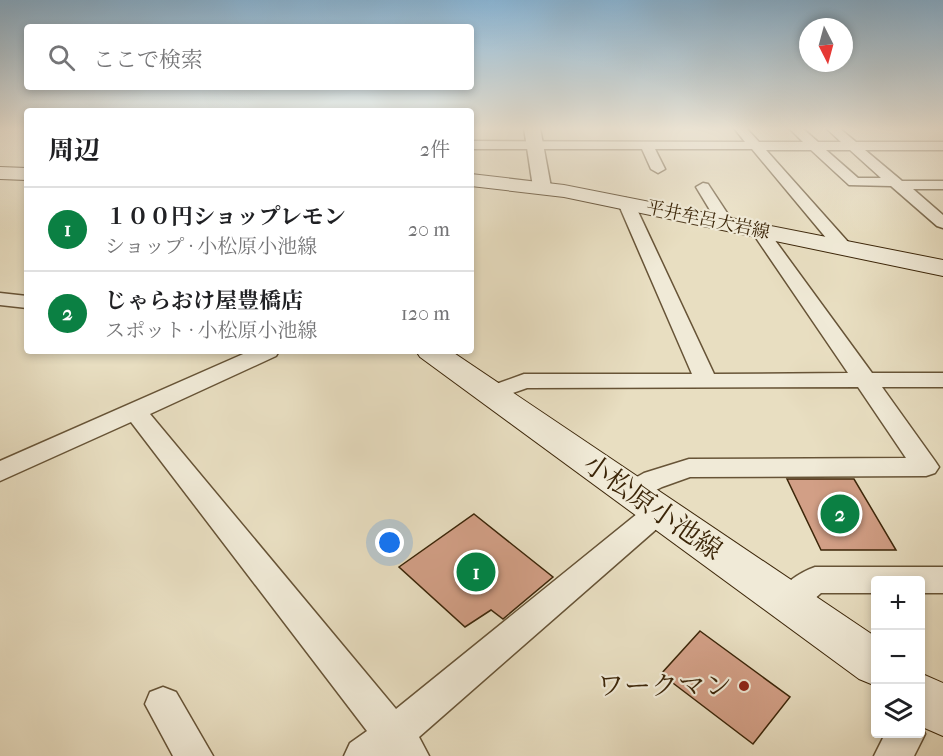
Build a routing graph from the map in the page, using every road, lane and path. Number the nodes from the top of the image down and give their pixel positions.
1 (538, 163) edge
2 (653, 163) edge
3 (770, 163) edge
4 (834, 163) edge
5 (874, 163) edge
6 (658, 169) dead end
7 (0, 173) edge
8 (24, 174) edge
9 (474, 180) edge
10 (897, 183) junction
11 (943, 185) edge
12 (542, 187) junction
13 (703, 187) dead end
14 (626, 203) junction
15 (943, 223) edge
16 (727, 225) junction
17 (760, 232) junction
18 (843, 247) junction
19 (943, 268) edge
20 (0, 299) edge
21 (24, 302) edge
22 (261, 354) edge
23 (440, 354) edge
24 (706, 380) junction
25 (867, 380) junction
26 (943, 380) edge
27 (493, 393) junction
28 (135, 411) junction
29 (0, 472) edge
30 (644, 502) junction
31 (943, 580) edge
32 (788, 602) junction
33 (871, 660) edge
34 (163, 704) dead end
35 (905, 738) edge
36 (402, 745) edge
37 (194, 756) edge
38 (363, 756) edge
39 (893, 756) edge

1 - 12 street
2 - 6 street
3 - 18 street
4 - 10 street
5 - 10 street
7 - 8 main road
9 - 12 main road, 平井牟呂大岩線
10 - 11 street
10 - 15 street
12 - 14 main road, 平井牟呂大岩線
13 - 16 street
14 - 16 main road, 平井牟呂大岩線
14 - 24 street
16 - 17 main road, 平井牟呂大岩線
17 - 18 main road, 平井牟呂大岩線
17 - 25 street
18 - 19 main road, 平井牟呂大岩線
20 - 21 street
22 - 28 street
23 - 27 main road, 小松原小池線
24 - 25 street
24 - 27 street
25 - 26 street
25 - 30 street
27 - 30 main road, 小松原小池線
28 - 29 street
28 - 36 street
30 - 32 main road, 小松原小池線
30 - 36 street
31 - 32 street
32 - 33 main road, 小松原小池線
34 - 37 street
35 - 39 street
36 - 38 street

